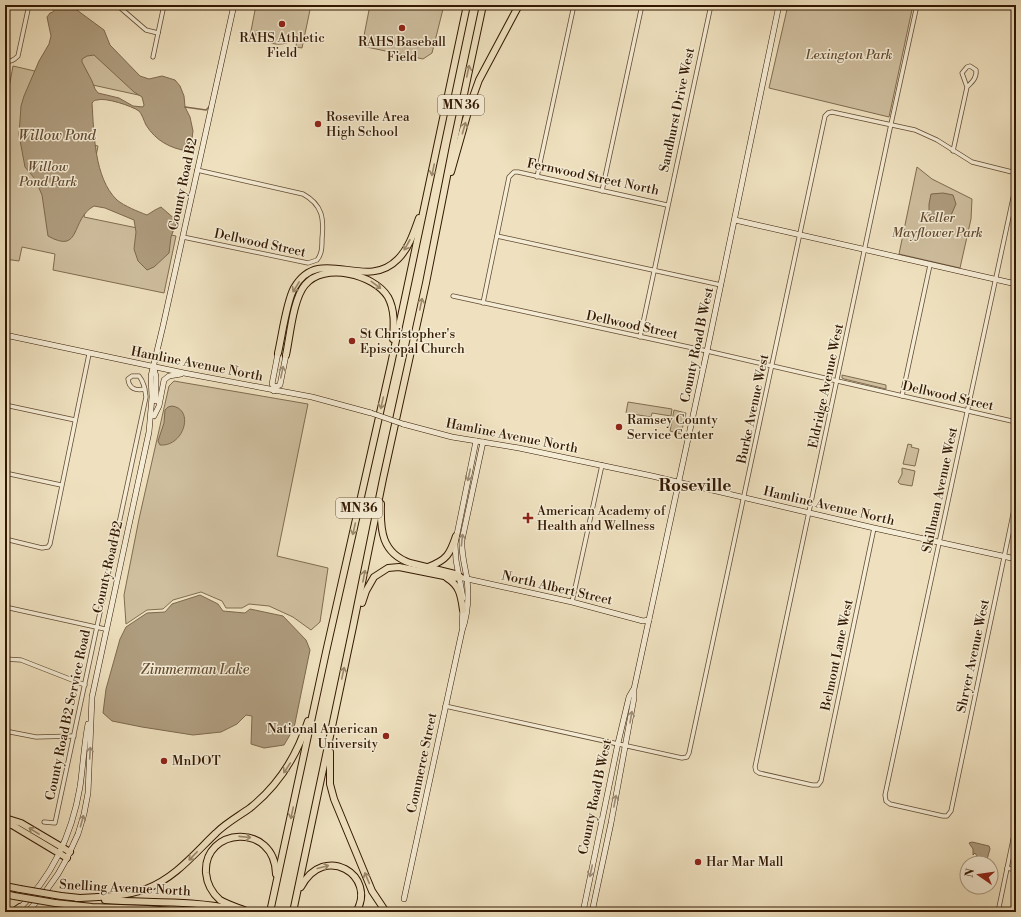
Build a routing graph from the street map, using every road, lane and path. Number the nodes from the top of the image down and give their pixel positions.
1 (29, 5) edge
2 (118, 5) edge
3 (164, 5) edge
4 (234, 5) edge
5 (463, 5) edge
6 (468, 5) edge
7 (483, 5) edge
8 (519, 5) edge
9 (574, 5) edge
10 (642, 5) edge
11 (710, 5) edge
12 (779, 5) edge
13 (917, 5) edge
14 (1001, 5) edge
15 (1016, 8) edge
16 (158, 33) junction
17 (458, 50) junction
18 (153, 57) dead end
19 (5, 61) edge
20 (967, 87) junction
21 (891, 124) junction
22 (953, 151) junction
23 (197, 170) junction
24 (1016, 173) edge
25 (537, 177) junction
26 (1016, 184) edge
27 (602, 191) junction
28 (427, 196) junction
29 (667, 205) junction
30 (441, 206) junction
31 (735, 220) junction
32 (800, 235) junction
33 (183, 236) junction
34 (497, 236) junction
35 (865, 250) junction
36 (930, 265) junction
37 (653, 270) junction
38 (995, 280) junction
39 (1016, 284) edge
40 (721, 285) junction
41 (453, 296) dead end
42 (483, 302) junction
43 (5, 335) edge
44 (640, 337) junction
45 (707, 352) junction
46 (278, 353) joint
47 (89, 354) junction
48 (286, 355) joint
49 (391, 364) junction
50 (772, 366) junction
51 (154, 367) junction
52 (184, 373) junction
53 (837, 381) junction
54 (145, 389) junction
55 (275, 389) junction
56 (902, 396) junction
57 (5, 405) edge
58 (967, 411) junction
59 (154, 416) junction
60 (75, 420) junction
61 (150, 422) junction
62 (1016, 422) edge
63 (476, 441) junction
64 (483, 442) junction
65 (602, 465) junction
66 (5, 472) edge
67 (383, 479) junction
68 (679, 482) junction
69 (61, 485) junction
70 (744, 498) junction
71 (1016, 500) edge
72 (809, 513) junction
73 (874, 528) junction
74 (456, 536) junction
75 (5, 540) edge
76 (939, 542) junction
77 (1004, 556) junction
78 (1016, 559) edge
79 (428, 567) junction
80 (442, 576) junction
81 (463, 578) junction
82 (572, 602) junction
83 (5, 607) edge
84 (463, 610) junction
85 (649, 620) junction
86 (97, 627) junction
87 (353, 628) junction
88 (105, 629) junction
89 (462, 631) junction
90 (326, 652) junction
91 (5, 659) edge
92 (85, 685) junction
93 (634, 689) junction
94 (445, 706) junction
95 (335, 711) junction
96 (90, 717) junction
97 (5, 731) edge
98 (74, 736) junction
99 (618, 743) junction
100 (626, 745) junction
101 (818, 785) joint
102 (948, 815) joint
103 (5, 818) edge
104 (44, 822) dead end
105 (5, 824) edge
106 (1016, 825) edge
107 (62, 847) junction
108 (70, 852) junction
109 (59, 854) junction
110 (67, 858) junction
111 (1007, 868) junction
112 (1016, 870) edge
113 (5, 885) edge
114 (275, 892) junction
115 (297, 894) junction
116 (9, 895) edge
117 (77, 898) junction
118 (404, 899) dead end
119 (92, 907) junction
120 (16, 910) edge
121 (27, 912) edge
122 (109, 912) edge
123 (184, 912) edge
124 (244, 912) edge
125 (249, 912) edge
126 (270, 912) edge
127 (293, 912) edge
128 (356, 912) edge
129 (386, 912) edge
130 (583, 912) edge
131 (592, 912) edge
132 (998, 912) edge

1 - 19 street
2 - 16 street
3 - 16 street
4 - 23 street, County Road B2
5 - 17 highway
6 - 17 highway, MN 36
30 -> 7 highway, MN 36
30 -> 8 highway
9 - 25 street
10 - 27 street
11 - 29 street, Sandhurst Drive West
12 - 31 street, County Road B West
13 - 21 street, Eldridge Avenue West
14 - 15 street
16 - 18 street
17 -> 28 highway, MN 36
20 - 20 street
20 - 22 street
21 - 22 street
21 - 32 street, Burke Avenue West
21 - 35 street, Eldridge Avenue West
22 - 24 street
23 - 33 street, County Road B2
23 - 33 street, Dellwood Street
25 - 27 street, Fernwood Street North
25 - 34 street, Fernwood Street North
26 - 38 street, Skillman Avenue West
27 - 29 street, Fernwood Street North
28 -> 46 highway
28 - 49 highway, MN 36
29 - 37 street, Sandhurst Drive West
67 -> 30 highway, MN 36
31 - 32 street
31 - 40 street, County Road B West
32 - 35 street
32 - 50 street, Burke Avenue West
33 - 51 street, County Road B2
34 - 37 street
34 - 42 street
35 - 36 street
35 - 53 street, Eldridge Avenue West
36 - 38 street
36 - 56 street
37 - 40 street
37 - 44 street, Sandhurst Drive West
38 - 39 street
38 - 58 street, Skillman Avenue West
40 - 45 street, County Road B West
41 - 42 street, Dellwood Street
42 - 44 street, Dellwood Street
43 - 47 street, Hamline Avenue North
44 - 45 street, Dellwood Street
45 - 50 street, Dellwood Street
45 - 68 street, County Road B West
46 - 55 street
47 - 51 street, Hamline Avenue North
47 - 60 street
48 -> 49 highway
55 -> 48 street
49 -> 90 highway, MN 36
50 - 53 street, Dellwood Street
50 - 70 street, Burke Avenue West
51 - 52 street, Hamline Avenue North
51 - 59 street, County Road B2
51 - 61 street, County Road B2
52 - 55 street, Hamline Avenue North
52 - 59 street
53 - 56 street, Dellwood Street
53 - 72 street, Eldridge Avenue West
54 - 54 street
54 - 86 street, County Road B2 Service Road
55 - 63 street, Hamline Avenue North, bridge
56 - 58 street, Dellwood Street
57 - 60 street
58 - 62 street, Dellwood Street
58 - 76 street, Skillman Avenue West
59 - 61 street, County Road B2
60 - 69 street
61 - 88 street, County Road B2
63 - 64 street, Hamline Avenue North
63 -> 74 street, Commerce Street
64 - 65 street, Hamline Avenue North
81 -> 64 street, Commerce Street
65 - 68 street, Hamline Avenue North
65 - 82 street
66 - 69 street
67 - 79 highway
87 -> 67 highway, MN 36
68 - 70 street, Hamline Avenue North
68 - 85 street, County Road B West
69 - 75 street
70 - 72 street, Hamline Avenue North
70 - 100 street, Burke Avenue West
71 - 77 street, Shryer Avenue West
72 - 73 street, Hamline Avenue North
72 - 101 street, Eldridge Avenue West
73 - 76 street, Hamline Avenue North
73 - 101 street, Belmont Lane West
74 - 79 highway
74 - 81 street, Commerce Street
76 - 77 street, Hamline Avenue North
76 - 102 street, Skillman Avenue West
77 - 78 street, Hamline Avenue North
77 - 102 street, Shryer Avenue West
79 - 81 highway
80 - 81 highway
80 - 84 highway
80 - 87 highway
81 - 82 street, North Albert Street
81 - 84 street, Commerce Street
81 - 89 street, Commerce Street
82 - 85 street, North Albert Street
83 - 86 street
84 - 89 street, Commerce Street
85 - 93 street, County Road B West
86 - 88 street
86 - 92 street, County Road B2 Service Road
95 -> 87 highway, MN 36
88 - 96 street, County Road B2
89 - 94 street, Commerce Street
90 -> 114 highway, MN 36
90 -> 117 highway
91 - 92 street
92 - 98 street, County Road B2 Service Road
93 - 99 street, County Road B West
100 -> 93 street, County Road B West
94 - 99 street
94 - 118 street, Commerce Street
95 - 115 highway, MN 36
129 -> 95 highway
96 - 107 street, County Road B2
108 -> 96 street, County Road B2
97 - 98 street
98 - 104 street, County Road B2 Service Road
99 - 100 street
99 -> 130 street, County Road B West
131 -> 100 street, County Road B West
107 -> 103 highway
105 - 109 highway
106 - 111 street
107 - 108 highway
107 - 109 street, County Road B2
108 - 110 street, County Road B2
109 - 110 highway
109 - 120 street, County Road B2
110 - 121 street, County Road B2
111 - 112 street
111 - 132 street
113 - 117 highway, Snelling Avenue North, bridge
125 -> 114 highway
114 - 126 highway, MN 36
115 - 127 highway, MN 36
115 -> 128 highway
116 - 119 highway, Snelling Avenue North, bridge
117 - 124 highway, Snelling Avenue North
119 - 122 highway
119 - 123 highway, Snelling Avenue North

